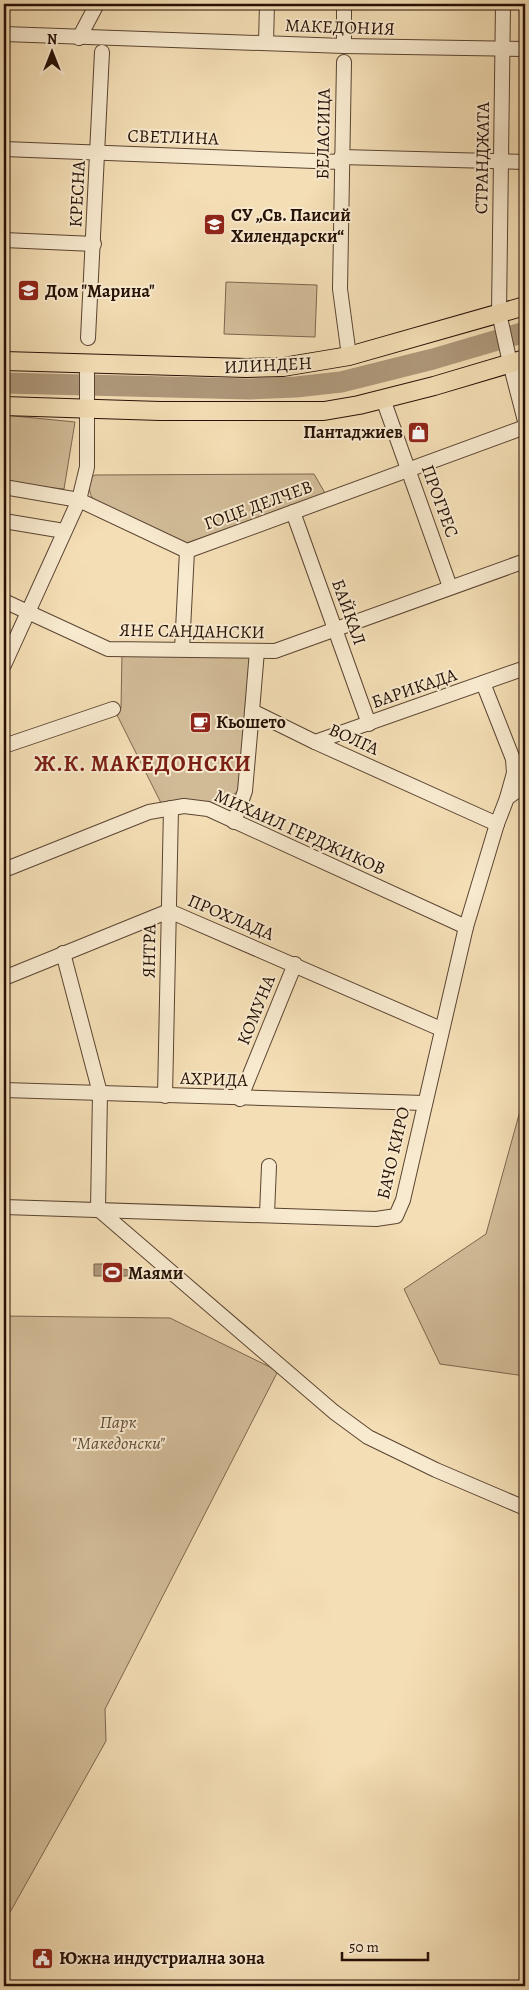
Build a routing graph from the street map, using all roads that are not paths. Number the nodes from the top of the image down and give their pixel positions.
1 (97, 4) edge
2 (266, 4) edge
3 (344, 4) edge
4 (503, 4) edge
5 (4, 34) edge
6 (79, 38) junction
7 (266, 44) junction
8 (344, 46) junction
9 (502, 49) junction
10 (525, 49) edge
11 (102, 52) dead end
12 (344, 62) dead end
13 (4, 149) edge
14 (98, 153) junction
15 (341, 160) junction
16 (500, 161) junction
17 (525, 162) edge
18 (4, 240) edge
19 (94, 244) junction
20 (525, 306) edge
21 (499, 313) junction
22 (88, 338) dead end
23 (349, 356) junction
24 (4, 361) edge
25 (517, 361) edge
26 (87, 370) junction
27 (383, 399) junction
28 (86, 403) junction
29 (4, 406) edge
30 (525, 421) edge
31 (525, 427) edge
32 (408, 470) junction
33 (4, 487) edge
34 (78, 500) junction
35 (293, 512) junction
36 (4, 521) edge
37 (64, 532) junction
38 (186, 551) junction
39 (525, 561) edge
40 (450, 587) junction
41 (4, 601) edge
42 (29, 612) junction
43 (335, 629) junction
44 (182, 649) junction
45 (257, 651) junction
46 (4, 665) edge
47 (525, 668) edge
48 (483, 683) junction
49 (113, 709) dead end
50 (252, 711) junction
51 (369, 724) junction
52 (315, 742) junction
53 (4, 746) edge
54 (525, 785) edge
55 (507, 798) junction
56 (171, 808) junction
57 (234, 822) junction
58 (497, 824) junction
59 (4, 870) edge
60 (169, 911) junction
61 (466, 927) junction
62 (62, 952) junction
63 (295, 964) junction
64 (4, 978) edge
65 (441, 1029) junction
66 (4, 1090) edge
67 (100, 1093) junction
68 (165, 1096) junction
69 (240, 1099) junction
70 (424, 1103) junction
71 (269, 1166) dead end
72 (4, 1207) edge
73 (98, 1209) junction
74 (267, 1214) junction
75 (525, 1508) edge

1 - 6 street
2 - 7 street
3 - 8 street
4 - 9 street, СТРАНДЖАТА
5 - 6 street, МАКЕДОНИЯ
6 - 7 street, МАКЕДОНИЯ
7 - 8 street, МАКЕДОНИЯ
8 - 9 street, МАКЕДОНИЯ
9 - 10 street, МАКЕДОНИЯ
9 - 16 street, СТРАНДЖАТА
11 - 14 street, КРЕСНА
12 - 15 street, БЕЛАСИЦА
13 - 14 street, СВЕТЛИНА
14 - 15 street, СВЕТЛИНА
14 - 19 street, КРЕСНА
15 - 16 street, СВЕТЛИНА
15 - 23 street, БЕЛАСИЦА
16 - 17 street, СВЕТЛИНА
16 - 21 street, СТРАНДЖАТА
18 - 19 street
19 - 22 street, КРЕСНА
20 - 21 main road, ИЛИНДЕН
21 - 23 main road, ИЛИНДЕН
21 - 25 street, СТРАНДЖАТА
23 - 26 main road, ИЛИНДЕН
24 - 26 main road, ИЛИНДЕН
25 - 27 main road
25 - 30 street
26 - 28 street
27 - 28 main road
27 - 32 street, ПРОГРЕС
28 - 29 main road
28 - 34 street
31 - 32 street, ГОЦЕ ДЕЛЧЕВ
32 - 35 street, ГОЦЕ ДЕЛЧЕВ
32 - 40 street, ПРОГРЕС
33 - 34 street
34 - 37 street
34 - 38 street
35 - 38 street, ГОЦЕ ДЕЛЧЕВ
35 - 43 street, БАЙКАЛ
36 - 37 street
37 - 42 street
38 - 44 street
39 - 40 street, ЯНЕ САНДАНСКИ
40 - 43 street, ЯНЕ САНДАНСКИ
41 - 42 street, ЯНЕ САНДАНСКИ
42 - 44 street, ЯНЕ САНДАНСКИ
42 - 46 street
43 - 45 street, ЯНЕ САНДАНСКИ
43 - 51 street, БАЙКАЛ
44 - 45 street, ЯНЕ САНДАНСКИ
45 - 50 street
47 - 48 street, БАРИКАДА
48 - 51 street, БАРИКАДА
48 - 55 street, БАЧО КИРО
49 - 53 street
50 - 52 street, ВОЛГА
50 - 57 street
51 - 52 street, БАРИКАДА
52 - 58 street, ВОЛГА
54 - 55 street
55 - 58 street, БАЧО КИРО
56 - 57 street, МИХАИЛ ГЕРДЖИКОВ
56 - 59 street, МИХАИЛ ГЕРДЖИКОВ
56 - 60 street, ЯНТРА
57 - 61 street, МИХАИЛ ГЕРДЖИКОВ
58 - 61 street, БАЧО КИРО
60 - 62 street, ПРОХЛАДА
60 - 63 street, ПРОХЛАДА
60 - 68 street, ЯНТРА
61 - 65 street, БАЧО КИРО
62 - 64 street, ПРОХЛАДА
62 - 67 street
63 - 65 street, ПРОХЛАДА
63 - 69 street, КОМУНА
65 - 70 street, БАЧО КИРО
66 - 67 street, АХРИДА
67 - 68 street, АХРИДА
67 - 73 street
68 - 69 street, АХРИДА
69 - 70 street, АХРИДА
70 - 74 street, БАЧО КИРО
71 - 74 street
72 - 73 street, БАЧО КИРО
73 - 74 street, БАЧО КИРО
73 - 75 street

